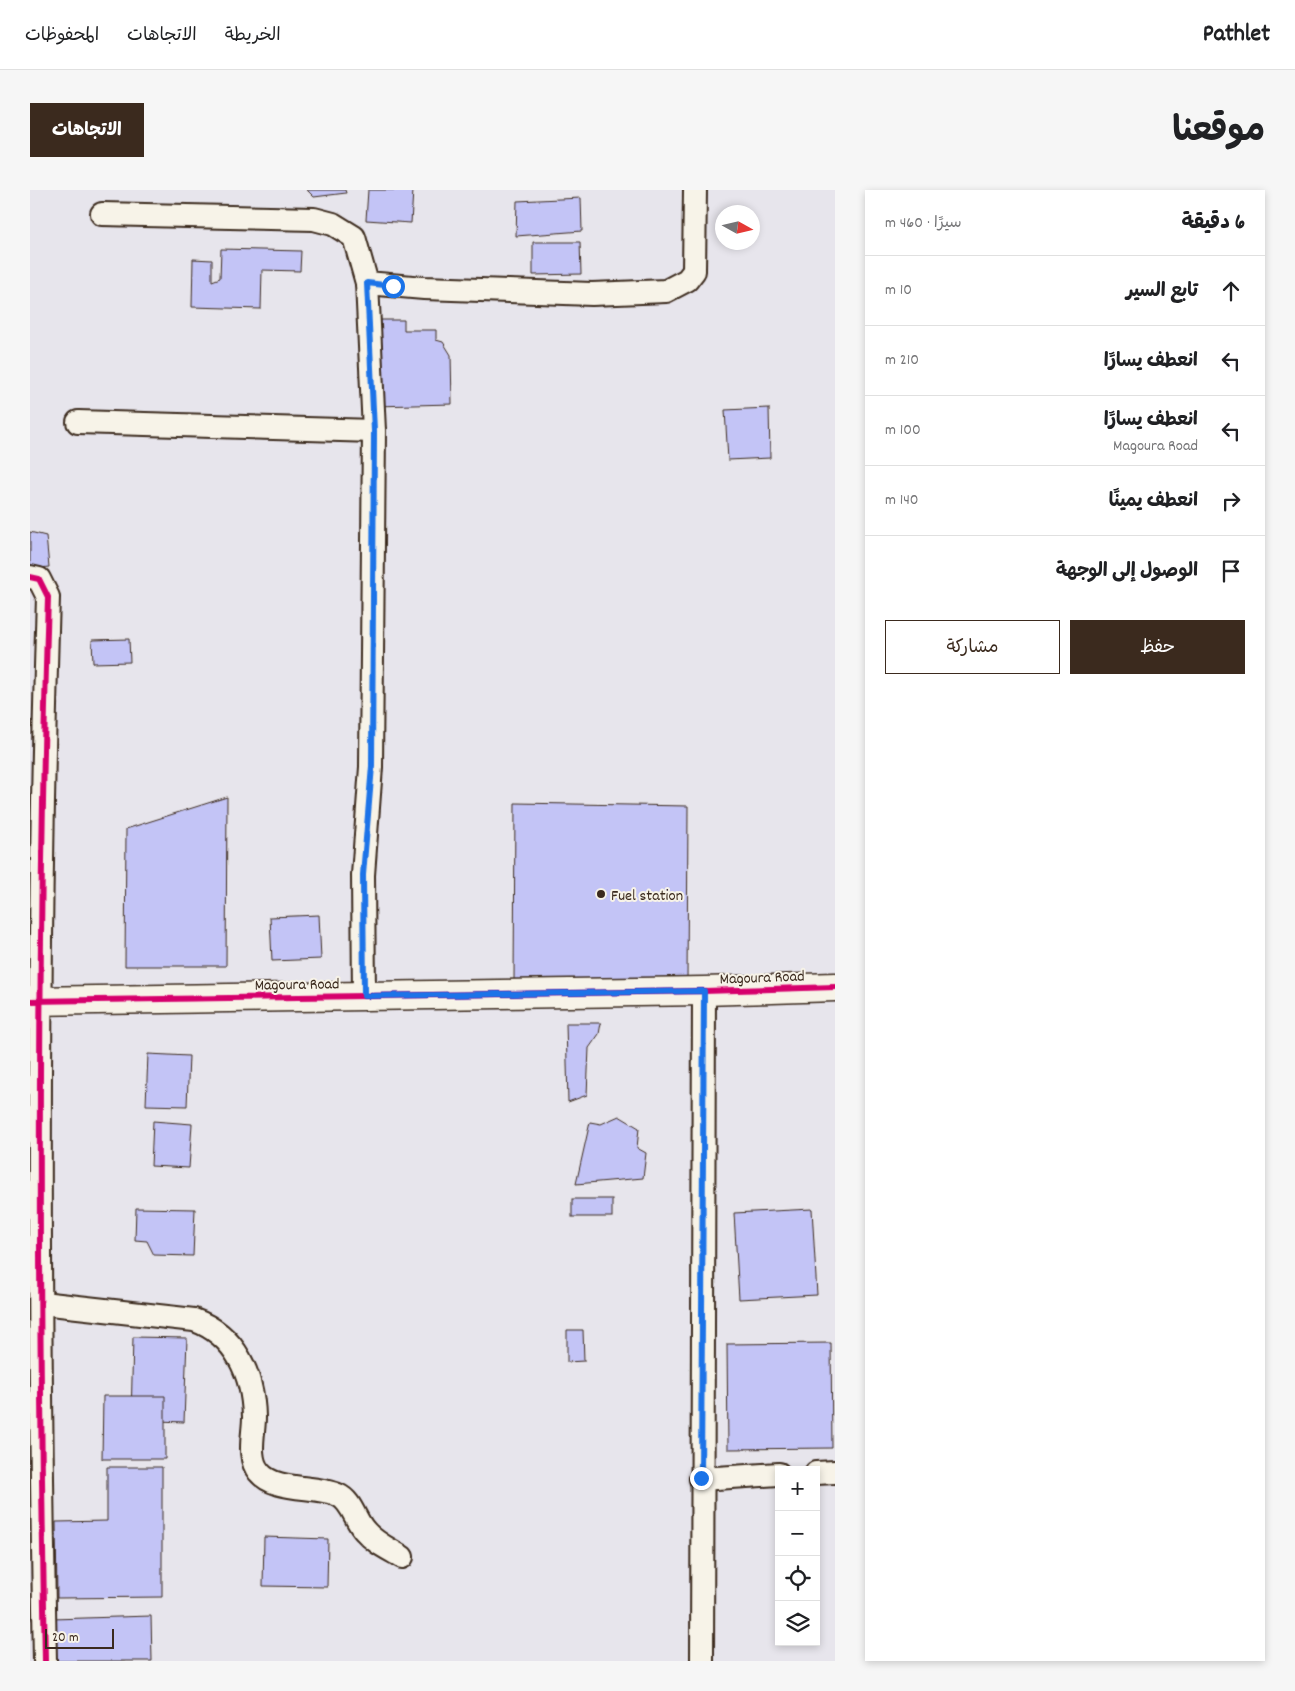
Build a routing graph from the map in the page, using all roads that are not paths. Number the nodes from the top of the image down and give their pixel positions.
1 (695, 190) edge
2 (102, 214) dead end
3 (367, 283) junction
4 (78, 422) dead end
5 (374, 431) junction
6 (30, 578) edge
7 (37, 757) edge
8 (835, 987) edge
9 (704, 991) junction
10 (364, 996) junction
11 (35, 1001) edge
12 (42, 1303) junction
13 (820, 1472) edge
14 (835, 1472) edge
15 (775, 1474) edge
16 (701, 1478) junction
17 (402, 1557) dead end
18 (37, 1564) edge
19 (45, 1661) edge
20 (702, 1661) edge

1 - 3 street
2 - 3 street
3 - 5 street
4 - 5 street
5 - 10 street
6 - 7 street
7 - 11 street
8 - 9 street, Magoura Road
9 - 10 street, Magoura Road
9 - 16 street
10 - 11 street, Magoura Road
11 - 12 street
12 - 17 street
12 - 18 street
13 - 14 street
15 - 16 street
16 - 20 street
18 - 19 street

